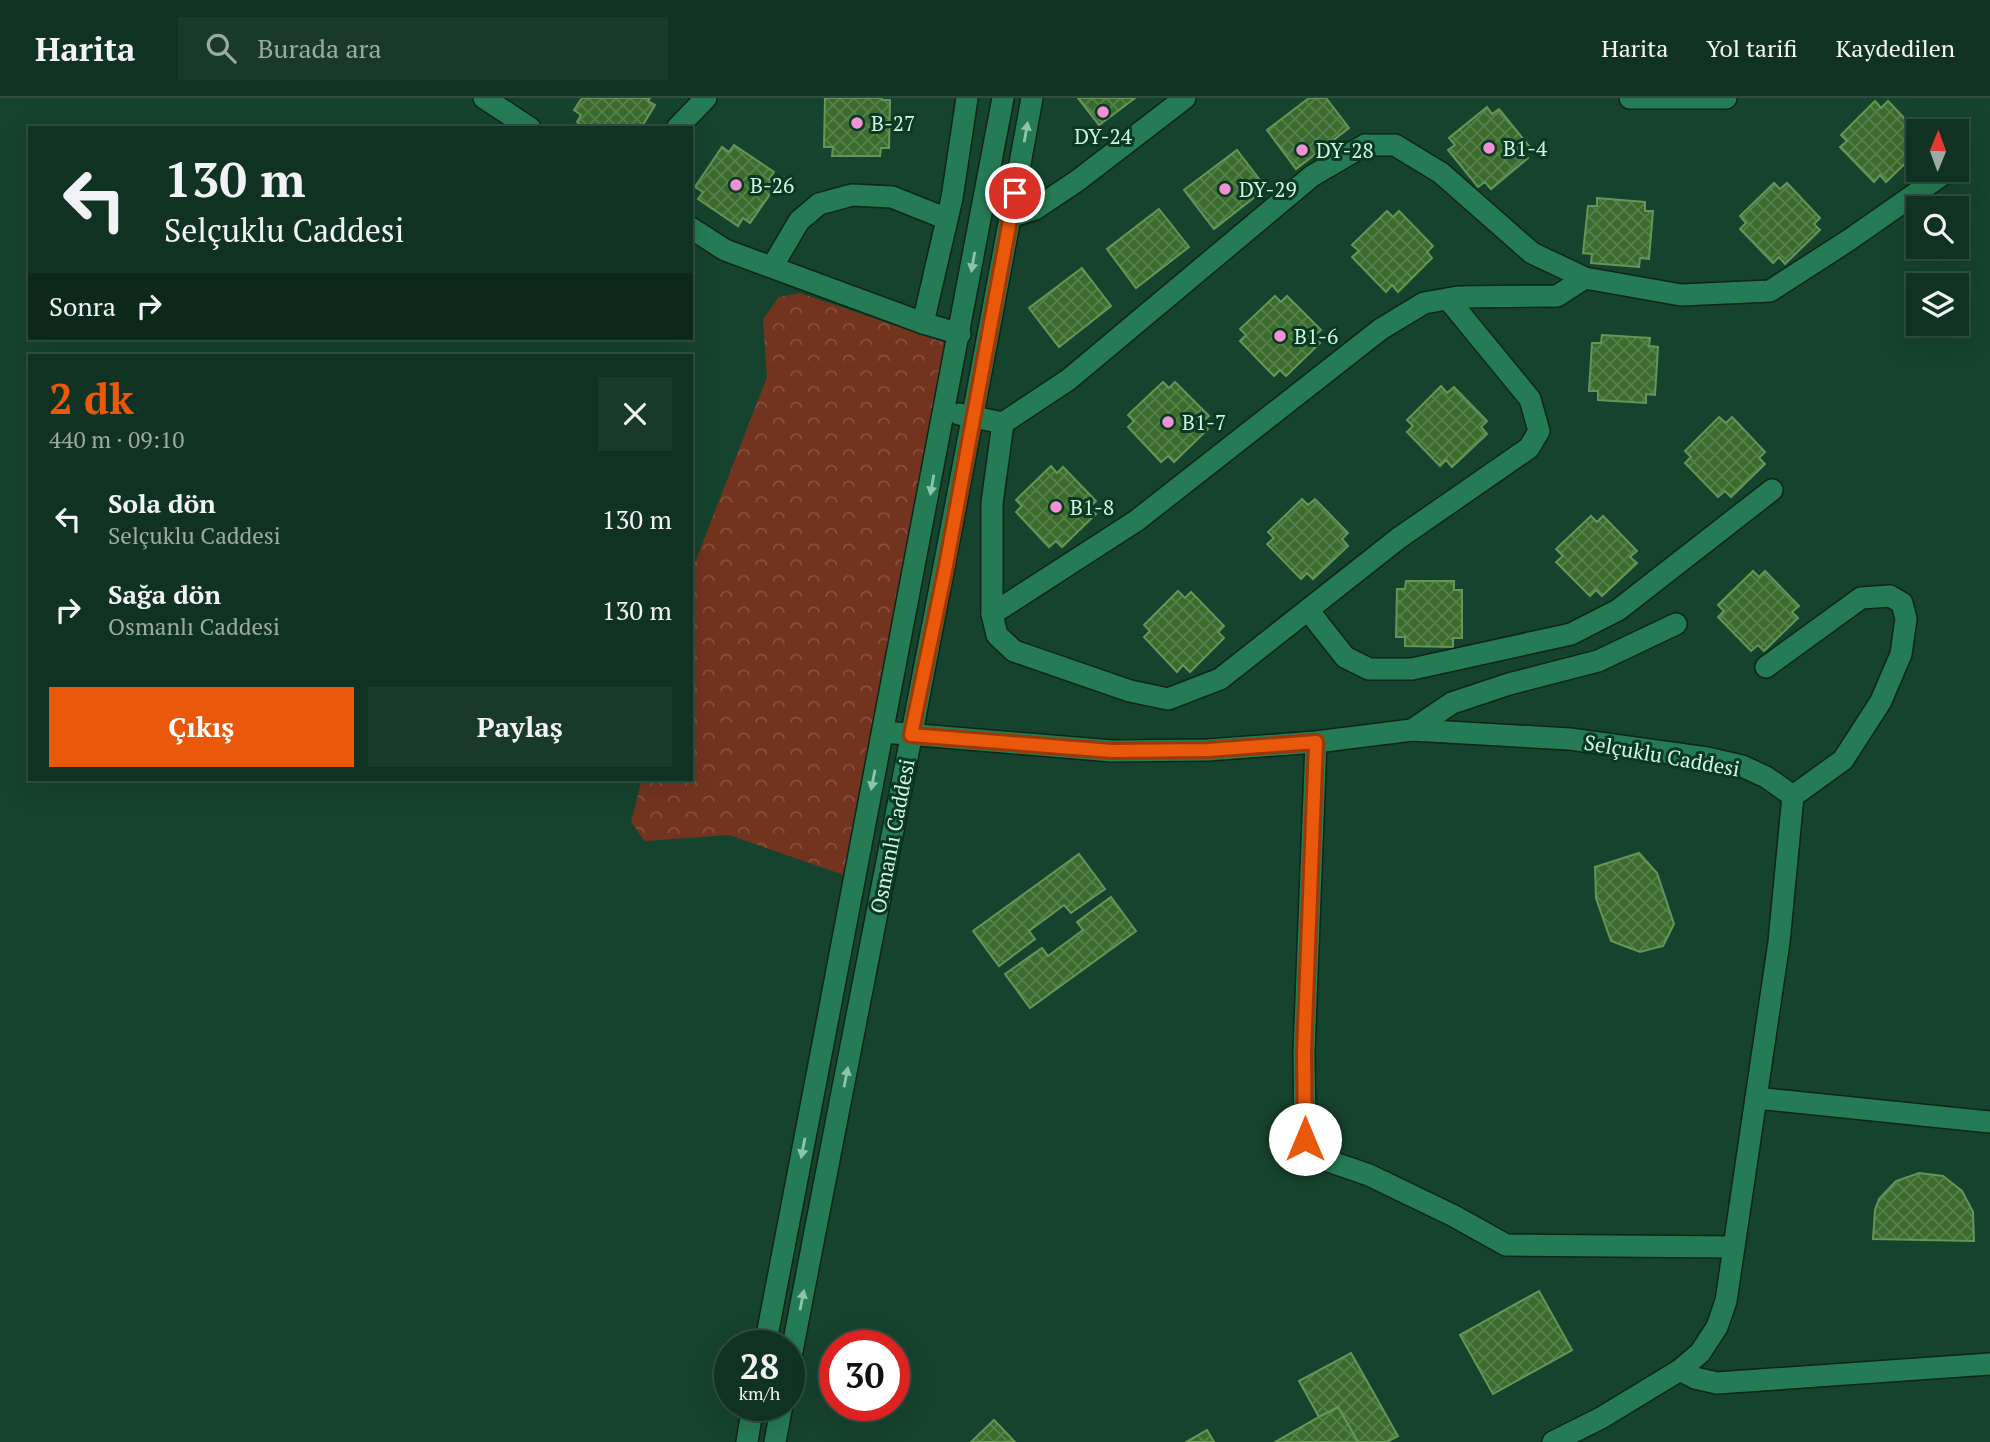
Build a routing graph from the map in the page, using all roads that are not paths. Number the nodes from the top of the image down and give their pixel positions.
1 (706, 98) edge
2 (967, 98) edge
3 (1003, 98) edge
4 (1032, 98) edge
5 (1185, 98) edge
6 (1630, 98) edge
7 (1726, 98) edge
8 (490, 100) edge
9 (527, 126) edge
10 (679, 126) edge
11 (1932, 182) edge
12 (1010, 217) junction
13 (947, 219) junction
14 (693, 230) edge
15 (772, 267) junction
16 (1585, 278) junction
17 (1448, 299) junction
18 (923, 323) junction
19 (960, 334) junction
20 (946, 411) junction
21 (973, 416) junction
22 (1003, 423) junction
23 (1772, 490) dead end
24 (1308, 610) junction
25 (992, 614) junction
26 (1676, 624) dead end
27 (1766, 667) dead end
28 (1412, 730) junction
29 (883, 732) junction
30 (911, 735) junction
31 (1316, 742) junction
32 (1793, 796) junction
33 (1756, 1098) junction
34 (1990, 1122) edge
35 (1734, 1247) junction
36 (768, 1330) edge
37 (796, 1330) edge
38 (1990, 1364) edge
39 (1680, 1370) junction
40 (750, 1421) edge
41 (779, 1421) edge
42 (747, 1442) edge
43 (775, 1442) edge
44 (1553, 1442) edge

1 - 10 street
2 - 13 street
3 -> 19 street, Osmanlı Caddesi
12 -> 4 street, Osmanlı Caddesi
5 - 12 street
6 - 7 street
8 - 9 street
11 - 16 street
12 - 21 street, Osmanlı Caddesi
13 - 15 street
13 - 18 street
14 - 15 street
15 - 18 street
16 - 17 street
16 - 22 street
17 - 24 street
17 - 25 street
18 - 19 street
19 - 20 street, Osmanlı Caddesi
20 - 21 street
20 -> 29 street, Osmanlı Caddesi
21 - 22 street
21 - 30 street, Osmanlı Caddesi
22 - 25 street
23 - 24 street
24 - 25 street
26 - 28 street
27 - 32 street
28 - 31 street, Selçuklu Caddesi
28 - 32 street, Selçuklu Caddesi
29 - 30 street, Selçuklu Caddesi
29 -> 36 street, Osmanlı Caddesi
30 - 31 street, Selçuklu Caddesi
37 -> 30 street, Osmanlı Caddesi
31 - 35 street
32 - 33 street
33 - 34 street
33 - 35 street
35 - 39 street
38 - 39 street
39 - 44 street
40 - 42 street
41 - 43 street

